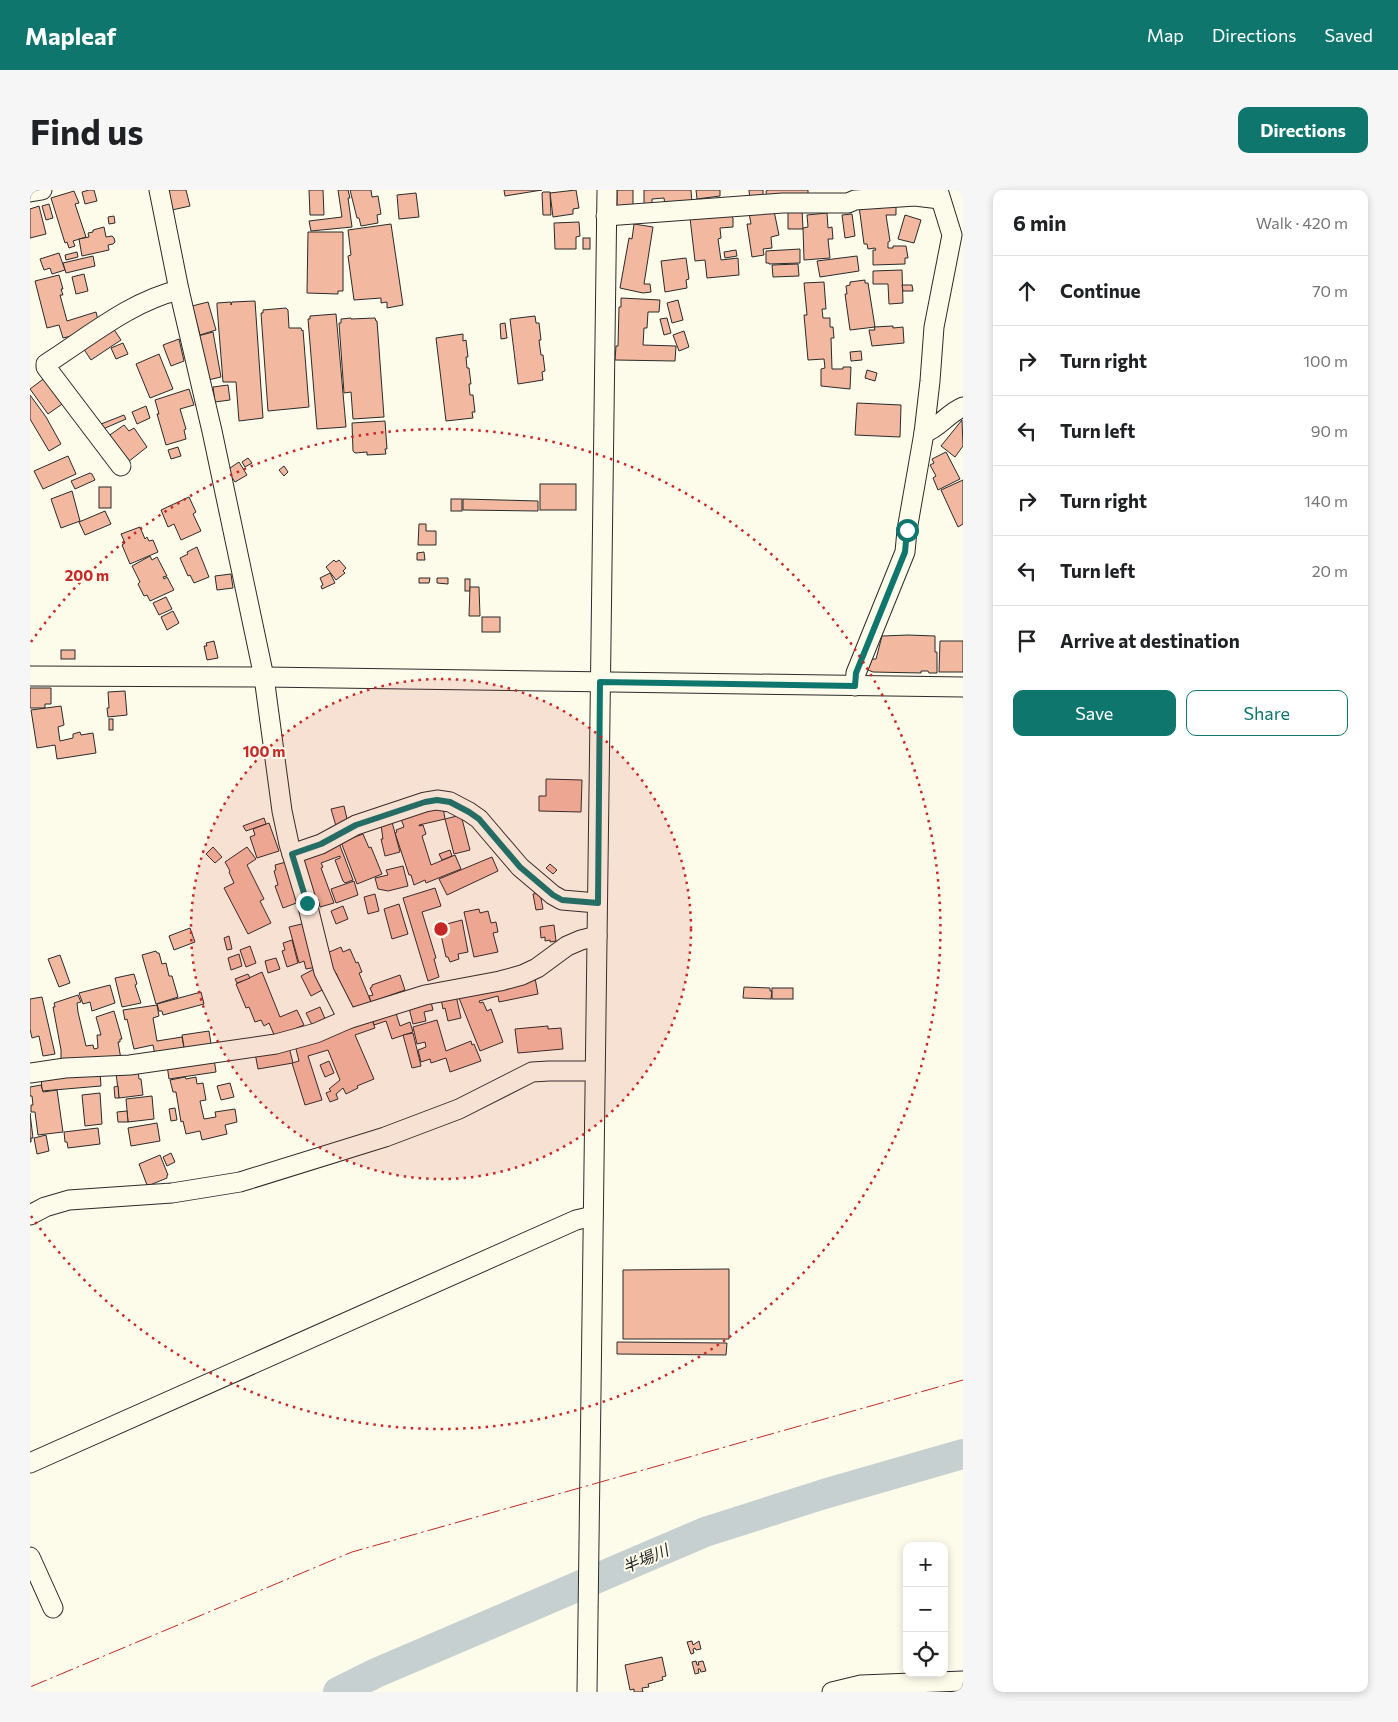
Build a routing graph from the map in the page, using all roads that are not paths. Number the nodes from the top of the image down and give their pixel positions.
1 (42, 190) edge
2 (159, 190) edge
3 (607, 190) edge
4 (30, 192) edge
5 (939, 194) edge
6 (829, 197) edge
7 (606, 216) junction
8 (957, 246) edge
9 (179, 290) junction
10 (963, 407) edge
11 (924, 433) junction
12 (121, 466) dead end
13 (30, 676) edge
14 (264, 677) junction
15 (600, 682) junction
16 (855, 686) junction
17 (963, 687) edge
18 (292, 854) junction
19 (598, 903) junction
20 (597, 936) junction
21 (348, 1019) junction
22 (595, 1071) junction
23 (30, 1072) edge
24 (30, 1215) edge
25 (592, 1216) junction
26 (30, 1463) edge
27 (30, 1557) edge
28 (53, 1608) dead end
29 (963, 1681) edge
30 (861, 1688) edge
31 (587, 1692) edge
32 (832, 1692) edge

1 - 4 street
2 - 9 street
3 - 7 street
5 - 6 street
5 - 8 street
6 - 7 street
7 - 15 street
8 - 11 street
9 - 12 street
9 - 14 street
10 - 11 street
11 - 16 street
13 - 14 street
14 - 15 street
14 - 18 street
15 - 16 street
15 - 19 street
16 - 17 street
18 - 19 street
18 - 21 street
19 - 20 street
20 - 21 street
20 - 22 street
21 - 23 street
22 - 24 street
22 - 25 street
25 - 26 street
25 - 31 street
27 - 28 street
29 - 30 street
30 - 32 street

